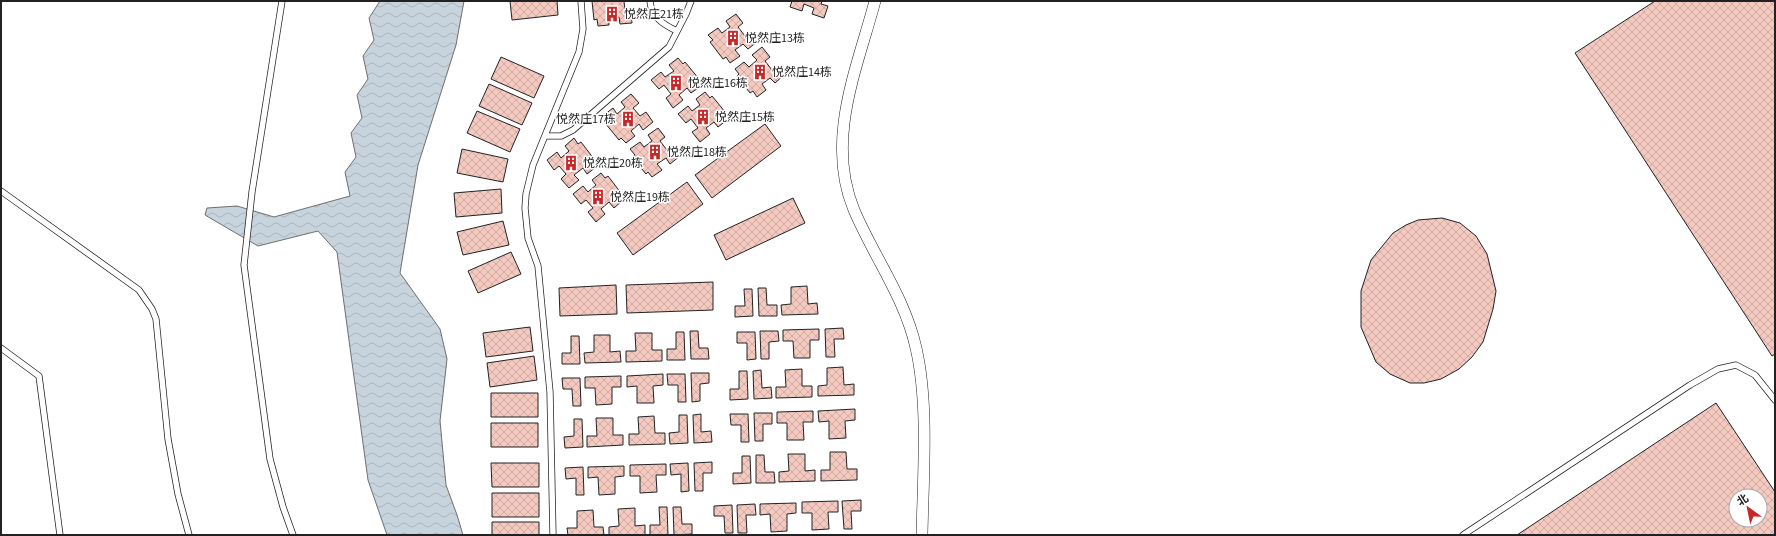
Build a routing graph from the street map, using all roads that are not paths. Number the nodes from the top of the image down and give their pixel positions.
1 (282, 1) edge
2 (581, 1) edge
3 (650, 1) edge
4 (691, 1) edge
5 (875, 1) edge
6 (677, 31) junction
7 (546, 136) junction
8 (1, 190) edge
9 (1, 348) edge
10 (1775, 400) edge
11 (60, 535) edge
12 (190, 535) edge
13 (293, 535) edge
14 (553, 535) edge
15 (922, 535) edge
16 (1464, 535) edge

1 - 13 lane
2 - 7 lane
3 - 6 lane
4 - 6 lane
5 - 15 street
6 - 7 lane
7 - 14 lane
8 - 12 lane
9 - 11 lane
10 - 16 lane

